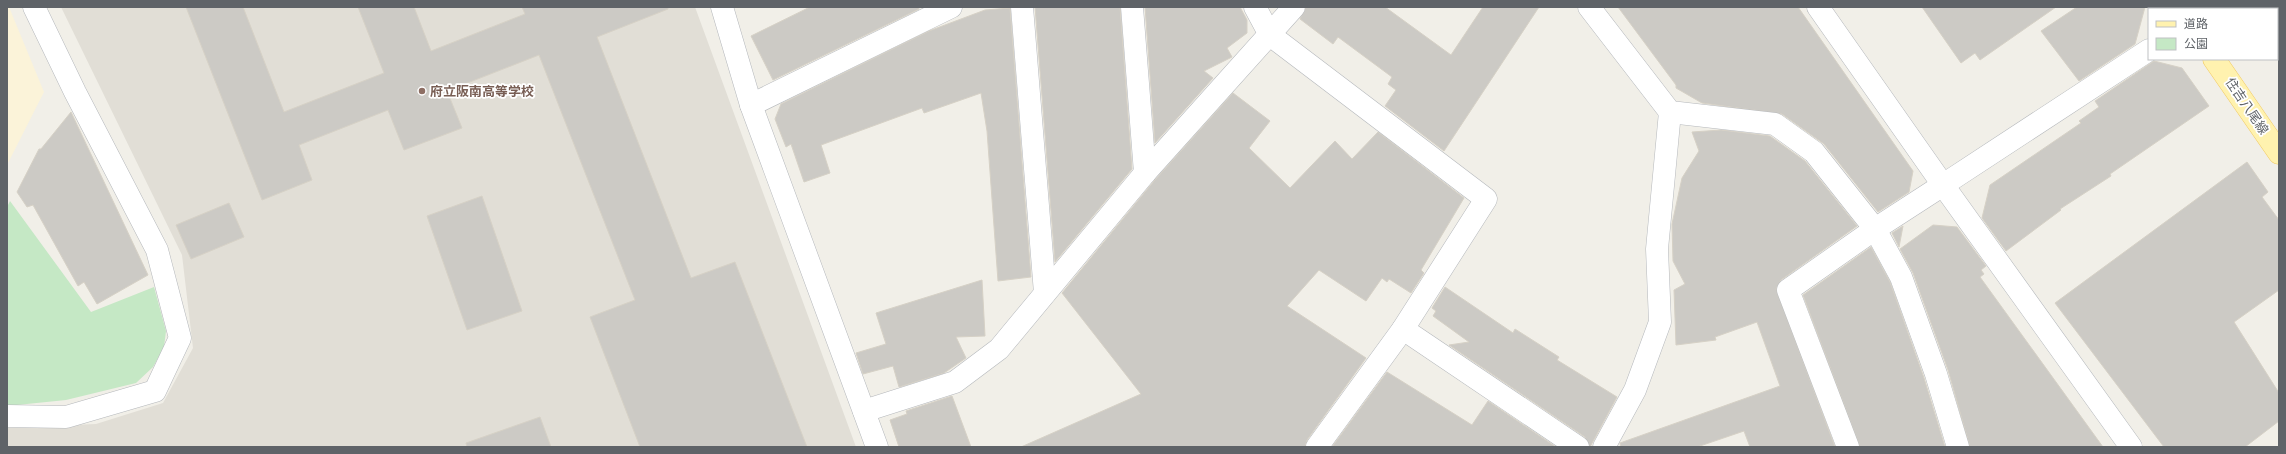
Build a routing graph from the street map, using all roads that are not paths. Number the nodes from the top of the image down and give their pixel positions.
1 (34, 7) edge
2 (722, 7) edge
3 (951, 7) edge
4 (1022, 7) edge
5 (1132, 7) edge
6 (1256, 7) edge
7 (1294, 7) edge
8 (1589, 7) edge
9 (1818, 7) edge
10 (1270, 35) junction
11 (2148, 51) edge
12 (2215, 60) edge
13 (751, 105) junction
14 (1670, 112) junction
15 (2279, 153) edge
16 (1145, 173) junction
17 (1943, 185) junction
18 (1875, 229) junction
19 (1044, 294) junction
20 (1403, 329) junction
21 (864, 411) junction
22 (7, 416) edge
23 (877, 447) edge
24 (1317, 447) edge
25 (1578, 447) edge
26 (1604, 447) edge
27 (1848, 447) edge
28 (1958, 447) edge
29 (2132, 447) edge

1 - 22 street
2 - 13 street
3 - 13 street
4 - 19 street
5 - 16 street
6 - 10 street
7 - 10 street
8 - 14 street
9 - 17 street
10 - 16 street
10 - 20 street
11 - 17 street
12 - 15 main road, 住吉八尾線
13 - 21 street
14 - 18 street
14 - 26 street
16 - 19 street
17 - 18 street
17 - 29 street
18 - 27 street
18 - 28 street
19 - 21 street
20 - 24 street
20 - 25 street
21 - 23 street

